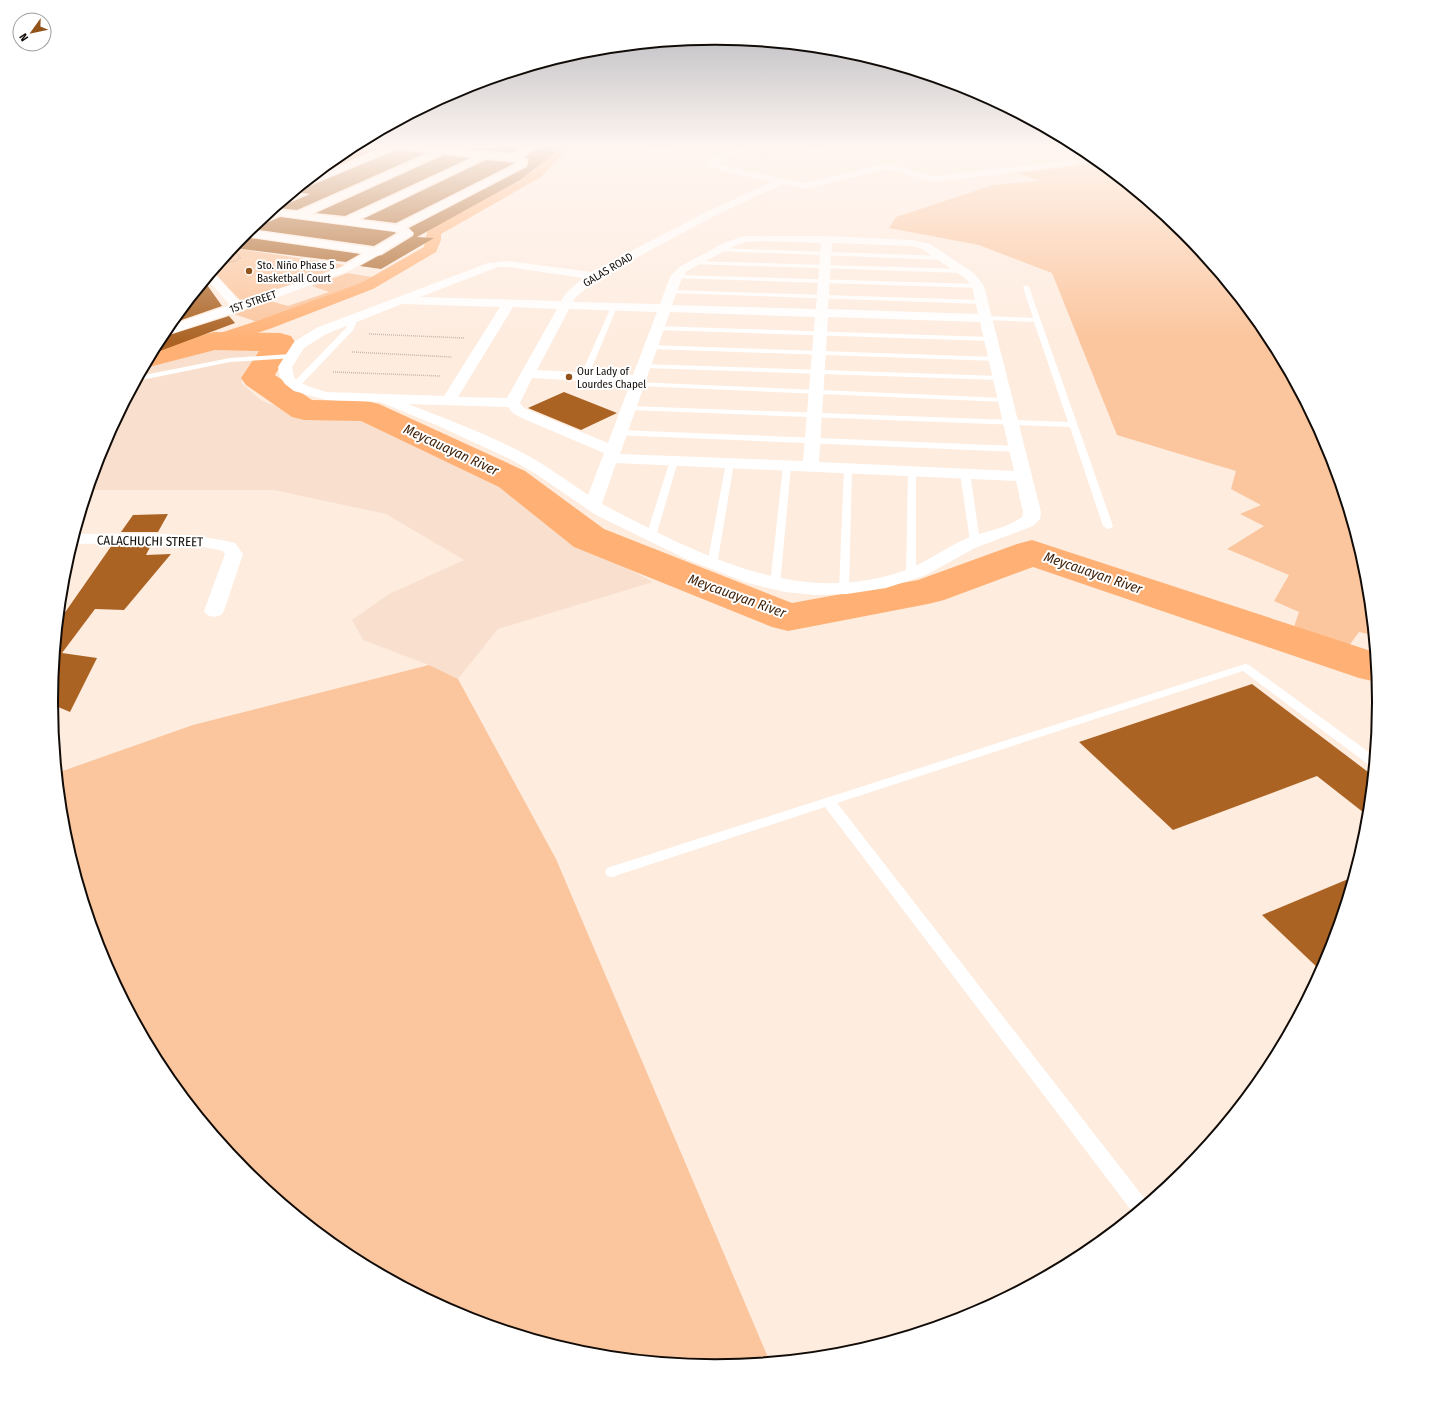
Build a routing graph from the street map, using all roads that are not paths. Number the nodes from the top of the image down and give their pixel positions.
1 (309, 211) edge
2 (370, 211) edge
3 (432, 211) edge
4 (717, 211) edge
5 (276, 213) edge
6 (297, 216) junction
7 (346, 222) junction
8 (398, 228) junction
9 (252, 236) edge
10 (827, 239) junction
11 (718, 250) junction
12 (378, 252) junction
13 (943, 258) junction
14 (826, 260) junction
15 (693, 263) junction
16 (962, 271) junction
17 (593, 276) junction
18 (676, 277) junction
19 (213, 279) edge
20 (824, 281) junction
21 (978, 286) junction
22 (1026, 288) dead end
23 (671, 292) junction
24 (823, 297) junction
25 (399, 300) junction
26 (982, 302) junction
27 (509, 303) junction
28 (566, 305) junction
29 (238, 307) junction
30 (614, 307) junction
31 (665, 308) junction
32 (822, 313) junction
33 (986, 318) junction
34 (1037, 320) junction
35 (349, 326) junction
36 (174, 328) edge
37 (658, 328) junction
38 (821, 333) junction
39 (991, 339) junction
40 (651, 346) junction
41 (819, 352) junction
42 (286, 356) junction
43 (996, 359) junction
44 (644, 366) junction
45 (818, 372) junction
46 (528, 374) junction
47 (584, 377) junction
48 (144, 378) edge
49 (1000, 378) junction
50 (638, 382) junction
51 (296, 385) junction
52 (816, 392) junction
53 (384, 399) junction
54 (1006, 400) junction
55 (448, 401) junction
56 (512, 403) junction
57 (629, 408) junction
58 (815, 415) junction
59 (1011, 422) junction
60 (1073, 425) junction
61 (620, 433) junction
62 (813, 441) junction
63 (1017, 449) junction
64 (613, 455) junction
65 (674, 461) junction
66 (730, 463) junction
67 (787, 466) junction
68 (811, 467) junction
69 (848, 468) junction
70 (912, 471) junction
71 (965, 473) junction
72 (1024, 476) junction
73 (593, 505) junction
74 (1108, 526) dead end
75 (651, 536) junction
76 (78, 539) edge
77 (975, 541) junction
78 (712, 565) junction
79 (911, 575) junction
80 (775, 585) junction
81 (844, 590) junction
82 (214, 611) dead end
83 (1370, 759) edge
84 (828, 801) junction
85 (612, 872) dead end
86 (1138, 1205) edge

1 - 6 street
2 - 7 street
3 - 8 street
4 - 17 street, GALAS ROAD
5 - 6 street
6 - 7 street
7 - 8 street
8 - 12 street, 1ST STREET
9 - 12 street
10 - 11 street
10 - 13 street
10 - 14 street
11 - 14 lane
11 - 15 street
12 - 29 street, 1ST STREET
13 - 14 lane
13 - 16 street
14 - 15 lane
14 - 16 lane
14 - 20 street
15 - 18 street
16 - 21 street
17 - 25 street
17 - 28 street, GALAS ROAD
18 - 20 lane
18 - 23 street
19 - 29 street
20 - 21 lane
20 - 24 street
21 - 26 street
22 - 34 lane
23 - 24 lane
23 - 31 street
24 - 26 lane
24 - 32 street
25 - 27 street
25 - 35 street
26 - 33 street
27 - 28 street
27 - 55 street
28 - 30 street
28 - 46 street, GALAS ROAD
29 - 36 street, 1ST STREET
30 - 31 street
30 - 47 lane
31 - 32 street
31 - 37 street
32 - 33 street
32 - 38 street
33 - 34 lane
33 - 39 street
34 - 60 lane
35 - 42 street
35 - 51 lane
37 - 38 lane
37 - 40 street
38 - 39 lane
38 - 41 street
39 - 43 street
40 - 41 lane
40 - 44 street
41 - 43 lane
41 - 45 street
42 - 48 lane
42 - 51 street
43 - 49 street
44 - 45 lane
44 - 50 street
45 - 49 lane
45 - 52 street
46 - 47 street
46 - 56 street, GALAS ROAD
47 - 50 street
49 - 54 street
50 - 52 lane
50 - 57 street
51 - 53 street
52 - 54 lane
52 - 58 street
53 - 55 street
53 - 73 street
54 - 59 street
55 - 56 street
56 - 64 street
57 - 58 lane
57 - 61 street
58 - 59 lane
58 - 62 street
59 - 60 lane
59 - 63 street
60 - 74 lane
61 - 62 lane
61 - 64 street
62 - 63 lane
62 - 68 street
63 - 72 street
64 - 65 street
64 - 73 street
65 - 66 street
65 - 75 lane
66 - 67 street
66 - 78 lane
67 - 68 street
67 - 80 lane
68 - 69 street
69 - 70 street
69 - 81 lane
70 - 71 street
70 - 79 lane
71 - 72 street
71 - 77 lane
72 - 77 street
73 - 75 street
75 - 78 street
76 - 82 street, CALACHUCHI STREET
77 - 79 street
78 - 80 street
79 - 81 street
80 - 81 street
83 - 84 lane
84 - 85 lane
84 - 86 lane

